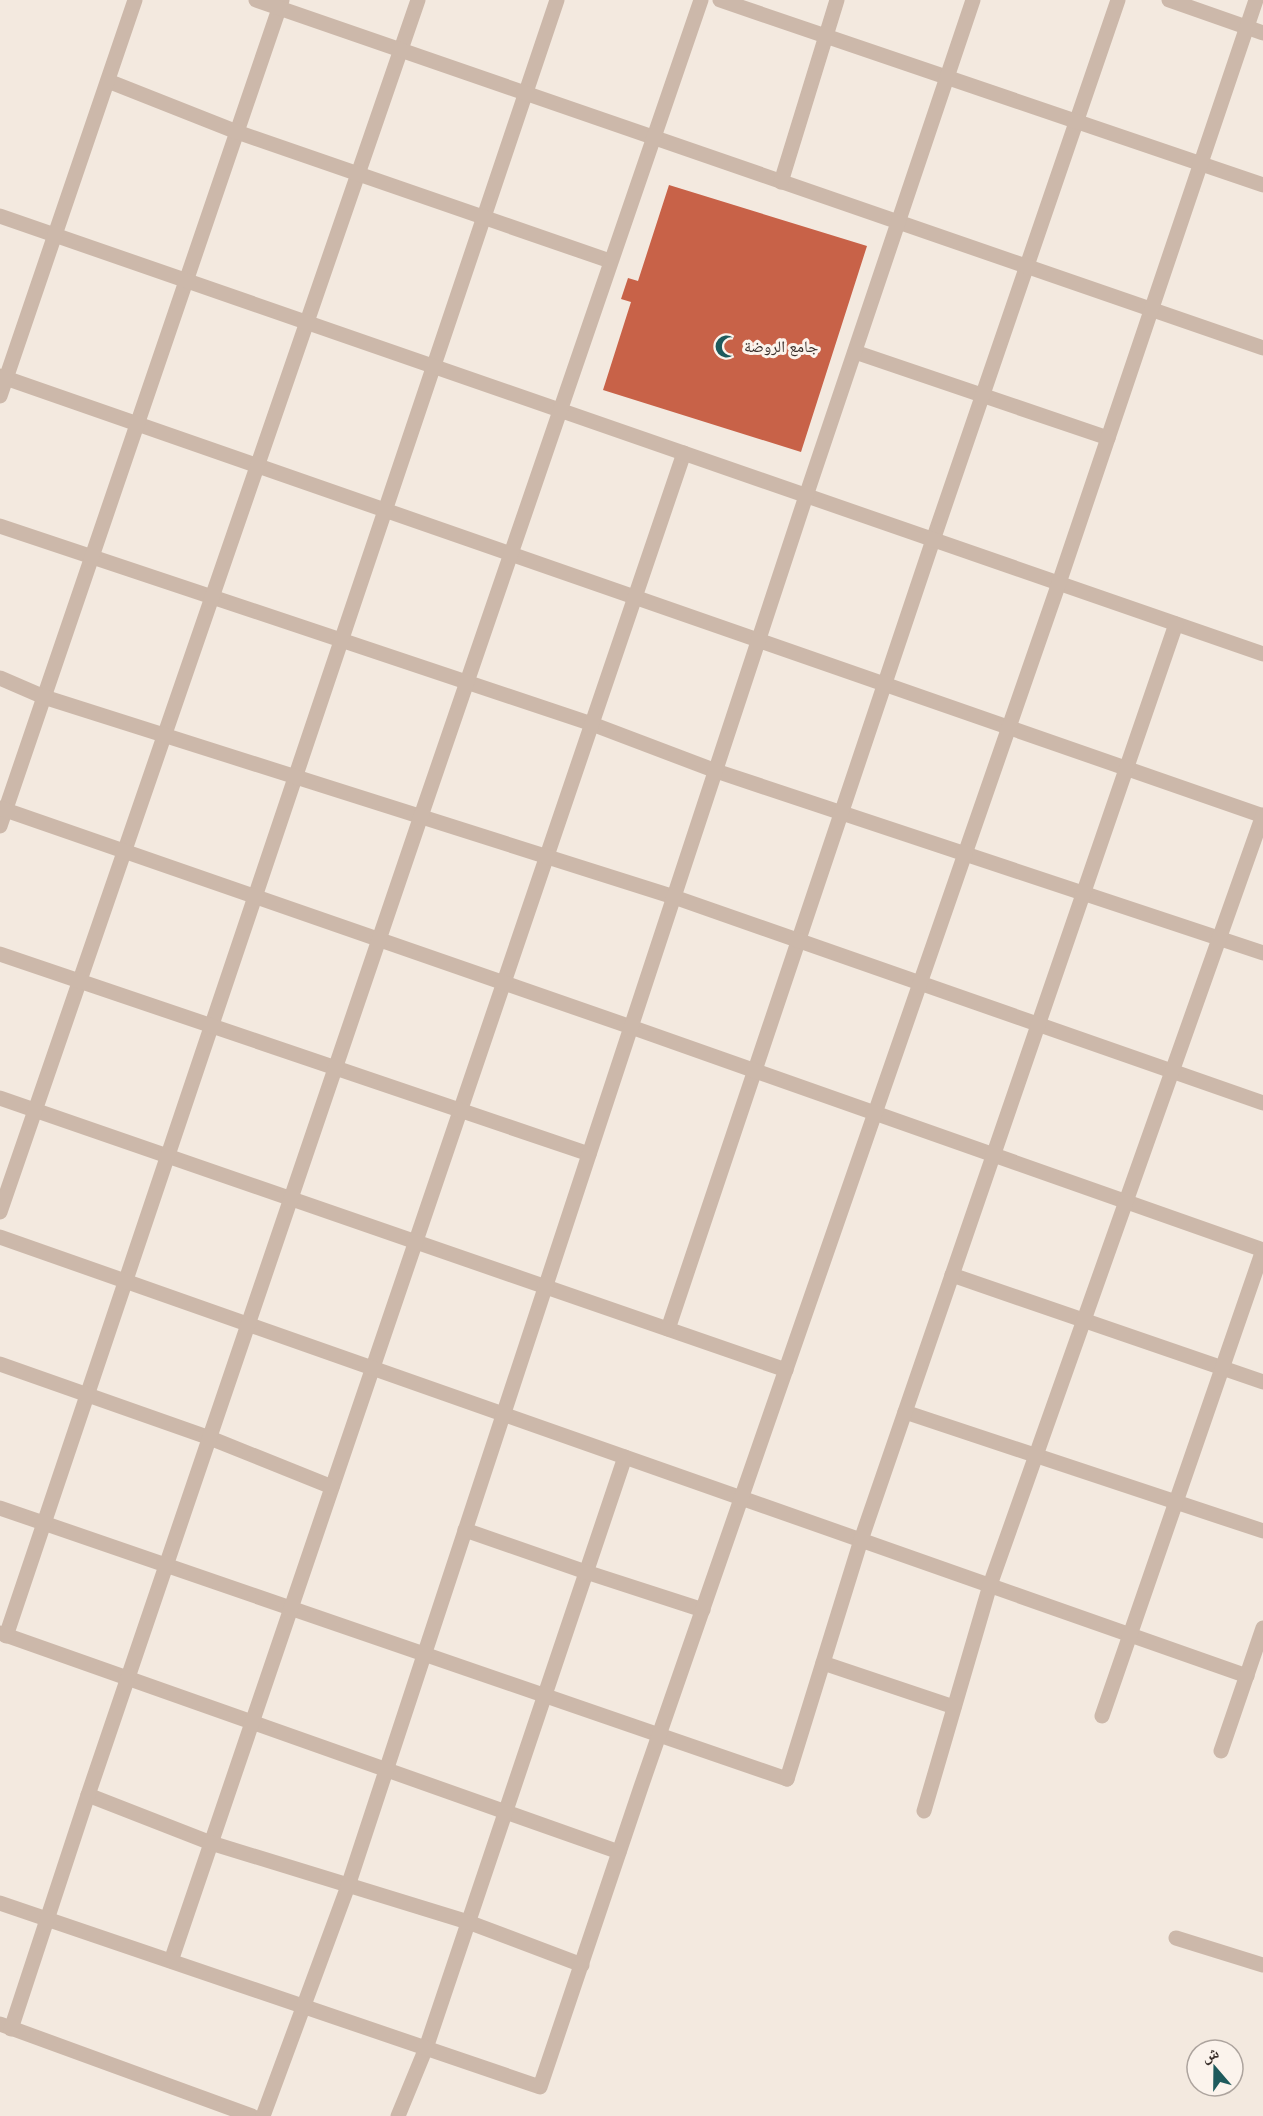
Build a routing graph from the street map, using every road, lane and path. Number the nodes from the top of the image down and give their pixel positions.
1 (135, 0) edge
2 (256, 0) edge
3 (418, 0) edge
4 (557, 0) edge
5 (701, 0) edge
6 (720, 0) edge
7 (837, 0) edge
8 (973, 0) edge
9 (1118, 0) edge
10 (1168, 0) edge
11 (1256, 0) edge
12 (281, 4) edge
13 (1247, 27) junction
14 (1263, 33) edge
15 (826, 36) junction
16 (400, 50) junction
17 (947, 78) junction
18 (108, 81) junction
19 (526, 93) junction
20 (1076, 122) junction
21 (237, 132) junction
22 (654, 137) junction
23 (1201, 164) junction
24 (358, 174) junction
25 (781, 182) junction
26 (1263, 185) edge
27 (0, 216) edge
28 (484, 217) junction
29 (898, 222) junction
30 (56, 235) junction
31 (610, 261) junction
32 (1027, 267) junction
33 (187, 280) junction
34 (1151, 310) junction
35 (307, 322) junction
36 (1263, 348) edge
37 (855, 352) junction
38 (434, 366) junction
39 (3, 377) edge
40 (0, 396) edge
41 (982, 396) junction
42 (559, 410) junction
43 (137, 423) junction
44 (1108, 438) junction
45 (684, 453) junction
46 (257, 466) junction
47 (806, 495) junction
48 (385, 510) junction
49 (0, 526) edge
50 (933, 540) junction
51 (510, 553) junction
52 (92, 556) junction
53 (1059, 583) junction
54 (212, 597) junction
55 (635, 597) junction
56 (1176, 624) junction
57 (342, 640) junction
58 (759, 640) junction
59 (1263, 654) edge
60 (0, 678) edge
61 (466, 682) junction
62 (885, 684) junction
63 (44, 697) junction
64 (592, 724) junction
65 (1009, 727) junction
66 (164, 735) junction
67 (1126, 768) junction
68 (716, 771) junction
69 (295, 777) junction
70 (3, 809) edge
71 (841, 813) junction
72 (1263, 815) edge
73 (421, 816) junction
74 (0, 826) edge
75 (124, 851) junction
76 (965, 854) junction
77 (547, 857) junction
78 (1083, 894) junction
79 (255, 896) junction
80 (674, 897) junction
81 (1219, 939) junction
82 (379, 940) junction
83 (798, 940) junction
84 (1263, 953) edge
85 (0, 954) edge
86 (80, 981) junction
87 (504, 983) junction
88 (920, 983) junction
89 (1038, 1024) junction
90 (211, 1026) junction
91 (631, 1027) junction
92 (335, 1068) junction
93 (754, 1071) junction
94 (1172, 1071) junction
95 (0, 1098) edge
96 (1263, 1103) edge
97 (35, 1110) junction
98 (460, 1111) junction
99 (875, 1113) junction
100 (589, 1154) junction
101 (993, 1155) junction
102 (167, 1156) junction
103 (291, 1199) junction
104 (1126, 1202) junction
105 (0, 1212) edge
106 (0, 1237) edge
107 (416, 1242) junction
108 (1263, 1250) edge
109 (952, 1275) junction
110 (125, 1281) junction
111 (545, 1287) junction
112 (1084, 1320) junction
113 (249, 1324) junction
114 (668, 1329) junction
115 (0, 1364) edge
116 (373, 1368) junction
117 (1222, 1369) junction
118 (786, 1370) junction
119 (1263, 1382) edge
120 (87, 1393) junction
121 (905, 1412) junction
122 (503, 1414) junction
123 (210, 1438) junction
124 (1036, 1455) junction
125 (625, 1456) junction
126 (332, 1487) junction
127 (742, 1498) junction
128 (1176, 1502) junction
129 (0, 1508) edge
130 (44, 1523) junction
131 (465, 1530) junction
132 (1263, 1531) edge
133 (861, 1540) junction
134 (166, 1565) junction
135 (586, 1572) junction
136 (990, 1585) junction
137 (291, 1608) junction
138 (703, 1610) junction
139 (1263, 1628) edge
140 (3, 1634) edge
141 (1131, 1634) junction
142 (424, 1654) junction
143 (823, 1663) junction
144 (1247, 1676) junction
145 (128, 1679) junction
146 (545, 1696) junction
147 (954, 1707) junction
148 (1102, 1716) dead end
149 (252, 1723) junction
150 (660, 1735) junction
151 (1221, 1751) dead end
152 (386, 1770) junction
153 (88, 1795) junction
154 (924, 1811) dead end
155 (505, 1812) junction
156 (211, 1843) junction
157 (619, 1852) junction
158 (348, 1886) junction
159 (0, 1903) edge
160 (48, 1920) junction
161 (468, 1922) junction
162 (1176, 1938) dead end
163 (171, 1961) junction
164 (582, 1965) junction
165 (1263, 1965) edge
166 (304, 2007) junction
167 (6, 2026) edge
168 (426, 2048) junction
169 (252, 2116) edge
170 (263, 2116) edge
171 (398, 2116) edge

1 - 18 street
2 - 12 street
3 - 16 street
4 - 19 street
5 - 22 street
6 - 15 street
7 - 15 street
8 - 17 street
9 - 20 street
10 - 13 street
11 - 13 street
12 - 16 street
12 - 21 street
13 - 14 street
13 - 23 street
15 - 17 street
15 - 25 street
16 - 19 street
16 - 24 street
17 - 20 street
17 - 29 street
18 - 21 street
18 - 30 street
19 - 22 street
19 - 28 street
20 - 23 street
20 - 32 street
21 - 24 street
21 - 33 street
22 - 25 street
22 - 31 street
23 - 26 street
23 - 34 street
24 - 28 street
24 - 35 street
25 - 29 street
27 - 30 street
28 - 31 street
28 - 38 street
29 - 32 street
29 - 37 street
30 - 33 street
30 - 39 street
31 - 42 street
32 - 34 street
32 - 41 street
33 - 35 street
33 - 43 street
34 - 36 street
34 - 44 street
35 - 38 street
35 - 46 street
37 - 41 street
37 - 47 street
38 - 42 street
38 - 48 street
39 - 40 street
39 - 43 street
41 - 44 street
41 - 50 street
42 - 45 street
42 - 51 street
43 - 46 street
43 - 52 street
44 - 53 street
45 - 47 street
45 - 55 street
46 - 48 street
46 - 54 street
47 - 50 street
47 - 58 street
48 - 51 street
48 - 57 street
49 - 52 street
50 - 53 street
50 - 62 street
51 - 55 street
51 - 61 street
52 - 54 street
52 - 63 street
53 - 56 street
53 - 65 street
54 - 57 street
54 - 66 street
55 - 58 street
55 - 64 street
56 - 59 street
56 - 67 street
57 - 61 street
57 - 69 street
58 - 62 street
58 - 68 street
60 - 63 street
61 - 64 street
61 - 73 street
62 - 65 street
62 - 71 street
63 - 66 street
63 - 70 street
64 - 68 street
64 - 77 street
65 - 67 street
65 - 76 street
66 - 69 street
66 - 75 street
67 - 72 street
67 - 78 street
68 - 71 street
68 - 80 street
69 - 73 street
69 - 79 street
70 - 74 street
70 - 75 street
71 - 76 street
71 - 83 street
72 - 81 street
73 - 77 street
73 - 82 street
75 - 79 street
75 - 86 street
76 - 78 street
76 - 88 street
77 - 80 street
77 - 87 street
78 - 81 street
78 - 89 street
79 - 82 street
79 - 90 street
80 - 83 street
80 - 91 street
81 - 84 street
81 - 94 street
82 - 87 street
82 - 92 street
83 - 88 street
83 - 93 street
85 - 86 street
86 - 90 street
86 - 97 street
87 - 91 street
87 - 98 street
88 - 89 street
88 - 99 street
89 - 94 street
89 - 101 street
90 - 92 street
90 - 102 street
91 - 93 street
91 - 100 street
92 - 98 street
92 - 103 street
93 - 99 street
93 - 114 street
94 - 96 street
94 - 104 street
95 - 97 street
97 - 102 street
97 - 105 street
98 - 100 street
98 - 107 street
99 - 101 street
99 - 118 street
100 - 111 street
101 - 104 street
101 - 109 street
102 - 103 street
102 - 110 street
103 - 107 street
103 - 113 street
104 - 108 street
104 - 112 street
106 - 110 street
107 - 111 street
107 - 116 street
108 - 117 street
109 - 112 street
109 - 121 street
110 - 113 street
110 - 120 street
111 - 114 street
111 - 122 street
112 - 117 street
112 - 124 street
113 - 116 street
113 - 123 street
114 - 118 street
115 - 120 street
116 - 122 street
116 - 126 street
117 - 119 street
117 - 128 street
118 - 127 street
120 - 123 street
120 - 130 street
121 - 124 street
121 - 133 street
122 - 125 street
122 - 131 street
123 - 126 street
123 - 134 street
124 - 128 street
124 - 136 street
125 - 127 street
125 - 135 street
126 - 137 street
127 - 133 street
127 - 138 street
128 - 132 street
128 - 141 street
129 - 130 street
130 - 134 street
130 - 140 street
131 - 135 street
131 - 142 street
133 - 136 street
133 - 143 street
134 - 137 street
134 - 145 street
135 - 138 street
135 - 146 street
136 - 141 street
136 - 147 street
137 - 142 street
137 - 149 street
138 - 150 street
139 - 144 street
140 - 145 street
141 - 144 street
141 - 148 street
142 - 146 street
142 - 152 street
143 - 147 street
143 - 150 street
144 - 151 street
145 - 149 street
145 - 153 street
146 - 150 street
146 - 155 street
147 - 154 street
149 - 152 street
149 - 156 street
150 - 157 street
152 - 155 street
152 - 158 street
153 - 156 street
153 - 160 street
155 - 157 street
155 - 161 street
156 - 158 street
156 - 163 street
157 - 164 street
158 - 161 street
158 - 166 street
159 - 160 street
160 - 163 street
160 - 167 street
161 - 164 street
161 - 168 street
162 - 165 street
163 - 166 street
164 - 168 street
166 - 168 street
166 - 170 street
167 - 169 street
168 - 171 street

